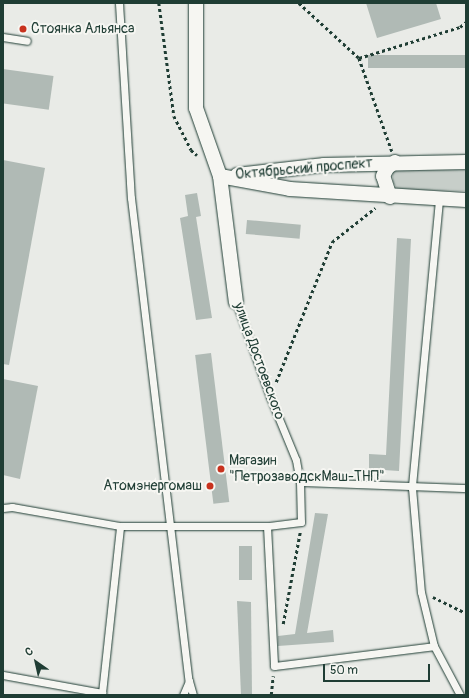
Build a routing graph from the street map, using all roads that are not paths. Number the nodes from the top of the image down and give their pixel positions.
1 (118, 3) edge
2 (196, 3) edge
3 (3, 37) edge
4 (27, 41) dead end
5 (395, 162) junction
6 (466, 162) edge
7 (220, 176) junction
8 (390, 197) junction
9 (439, 200) junction
10 (466, 200) edge
11 (236, 302) joint
12 (300, 482) junction
13 (412, 488) junction
14 (466, 488) edge
15 (3, 508) edge
16 (172, 524) junction
17 (120, 526) junction
18 (267, 526) junction
19 (434, 646) junction
20 (3, 675) edge
21 (189, 681) junction
22 (182, 695) edge
23 (192, 695) edge
24 (460, 695) edge

1 - 16 lane
2 - 7 street, улица Достоевского
3 - 4 lane
5 - 6 street, Октябрьский проспект
5 - 7 street, Октябрьский проспект
5 - 8 street
7 - 8 street, Октябрьский проспект
7 - 11 street, улица Достоевского
8 - 9 street, Октябрьский проспект
9 - 10 street, Октябрьский проспект
9 - 13 lane
11 - 12 lane, улица Достоевского
12 - 13 lane
12 - 18 lane, улица Достоевского
13 - 14 lane
13 - 19 lane
15 - 17 lane
16 - 17 lane
16 - 18 lane
16 - 21 lane
17 - 20 lane
18 - 19 lane
19 - 24 lane
21 - 22 lane
21 - 23 lane

